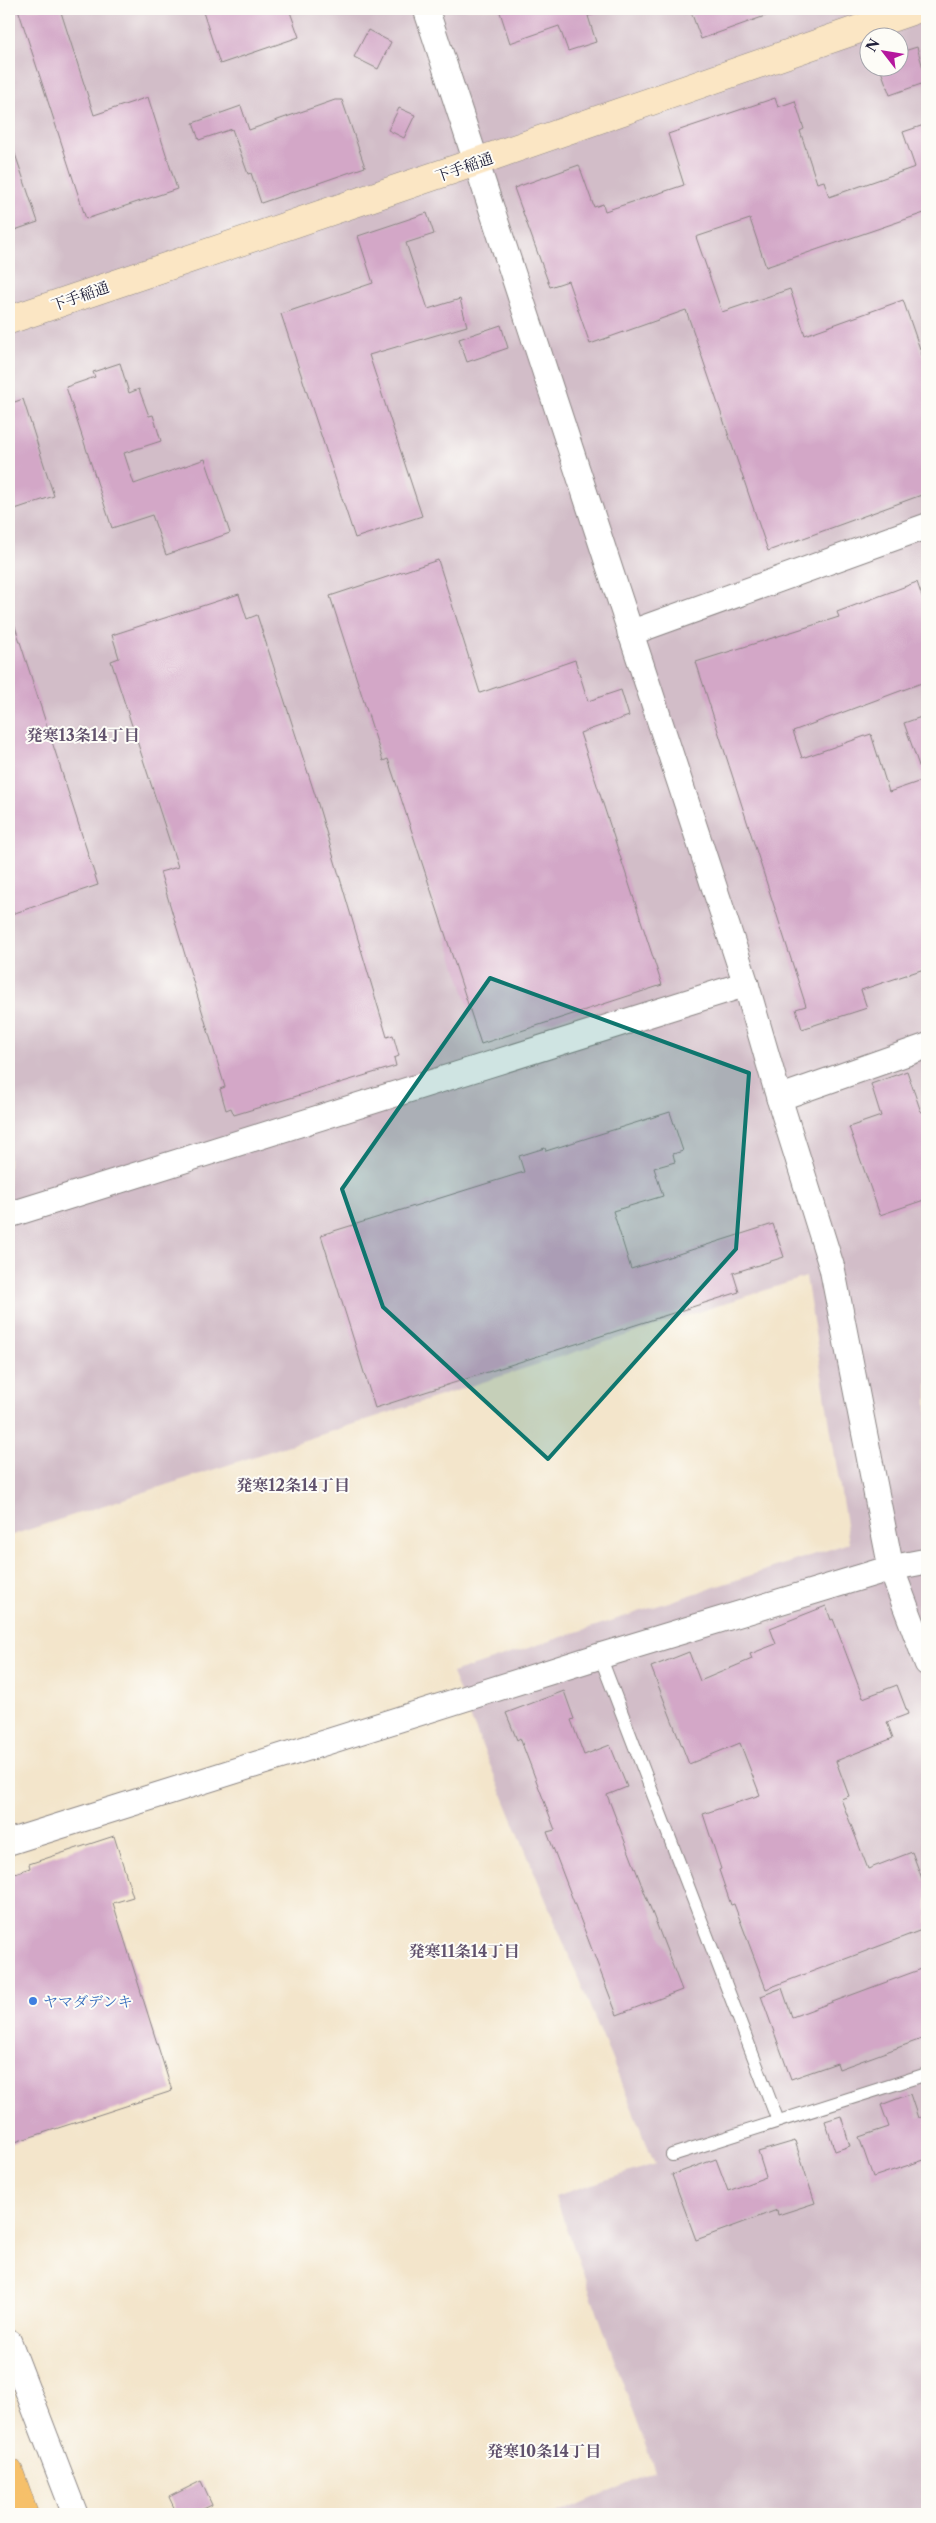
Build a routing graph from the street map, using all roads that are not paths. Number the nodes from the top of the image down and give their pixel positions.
1 (426, 9) edge
2 (917, 9) edge
3 (476, 162) junction
4 (9, 320) edge
5 (927, 526) edge
6 (630, 632) junction
7 (746, 984) junction
8 (927, 1046) edge
9 (779, 1098) junction
10 (9, 1215) edge
11 (927, 1561) edge
12 (891, 1568) junction
13 (600, 1656) junction
14 (927, 1663) edge
15 (9, 1842) edge
16 (927, 2074) edge
17 (778, 2121) junction
18 (672, 2155) dead end
19 (9, 2342) edge
20 (9, 2472) edge
21 (24, 2514) edge
22 (75, 2514) edge

1 - 3 street
2 - 3 main road, 下手稲通
3 - 4 main road, 下手稲通
3 - 6 street
5 - 6 street
6 - 7 street
7 - 9 street
7 - 10 street
8 - 9 street
9 - 12 street
11 - 12 street
12 - 13 street
12 - 14 street
13 - 15 street
13 - 17 lane
16 - 17 lane
17 - 18 lane
19 - 22 street
20 - 21 main road

